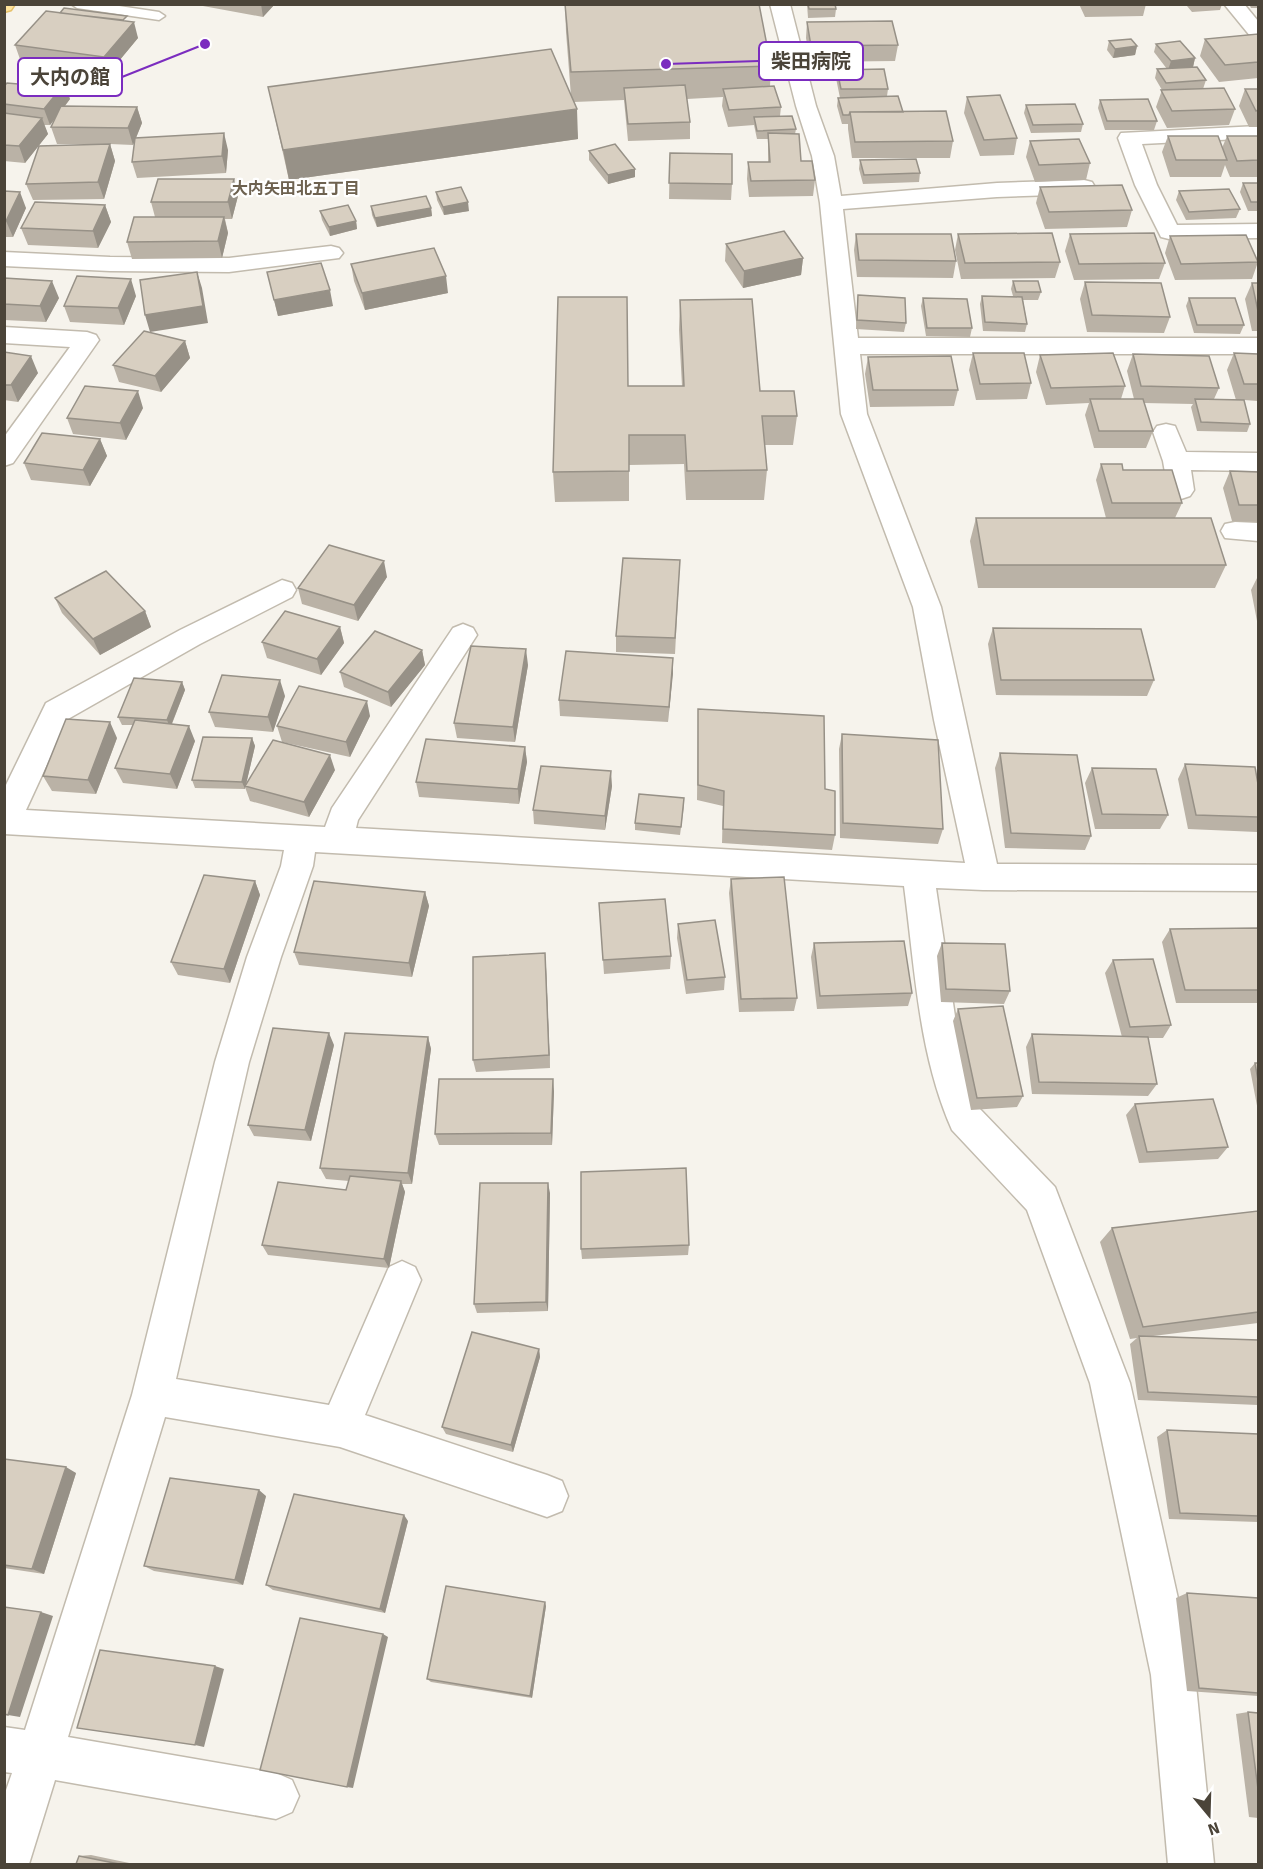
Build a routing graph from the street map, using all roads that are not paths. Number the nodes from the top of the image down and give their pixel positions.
1 (16, 4) edge
2 (77, 4) edge
3 (780, 4) edge
4 (1233, 4) edge
5 (5, 6) edge
6 (159, 16) dead end
7 (1258, 33) edge
8 (1258, 132) edge
9 (1146, 185) junction
10 (1123, 186) edge
11 (1100, 187) edge
12 (831, 203) junction
13 (1258, 231) edge
14 (331, 253) dead end
15 (4, 259) edge
16 (4, 335) edge
17 (845, 346) junction
18 (1258, 346) edge
19 (1166, 432) dead end
20 (4, 457) edge
21 (1176, 461) junction
22 (1258, 462) edge
23 (1180, 490) edge
24 (282, 590) dead end
25 (463, 635) dead end
26 (5, 821) edge
27 (319, 840) junction
28 (918, 873) junction
29 (983, 877) junction
30 (1258, 878) edge
31 (402, 1280) dead end
32 (152, 1395) junction
33 (340, 1427) junction
34 (547, 1496) dead end
35 (22, 1752) edge
36 (276, 1796) edge
37 (6, 1864) edge
38 (1191, 1864) edge

1 - 5 street
2 - 6 lane
3 - 12 street
4 - 7 street
8 - 9 street
9 - 10 street
9 - 13 street
11 - 12 street
12 - 17 street
14 - 15 street
16 - 20 street
17 - 18 street
17 - 29 street
19 - 21 street
21 - 22 street
21 - 23 street
24 - 26 street
25 - 27 street
26 - 27 street
27 - 28 street
27 - 32 street
28 - 29 street
28 - 38 street
29 - 30 street
31 - 33 street
32 - 33 street
32 - 35 street
33 - 34 street
35 - 36 street
35 - 37 street

